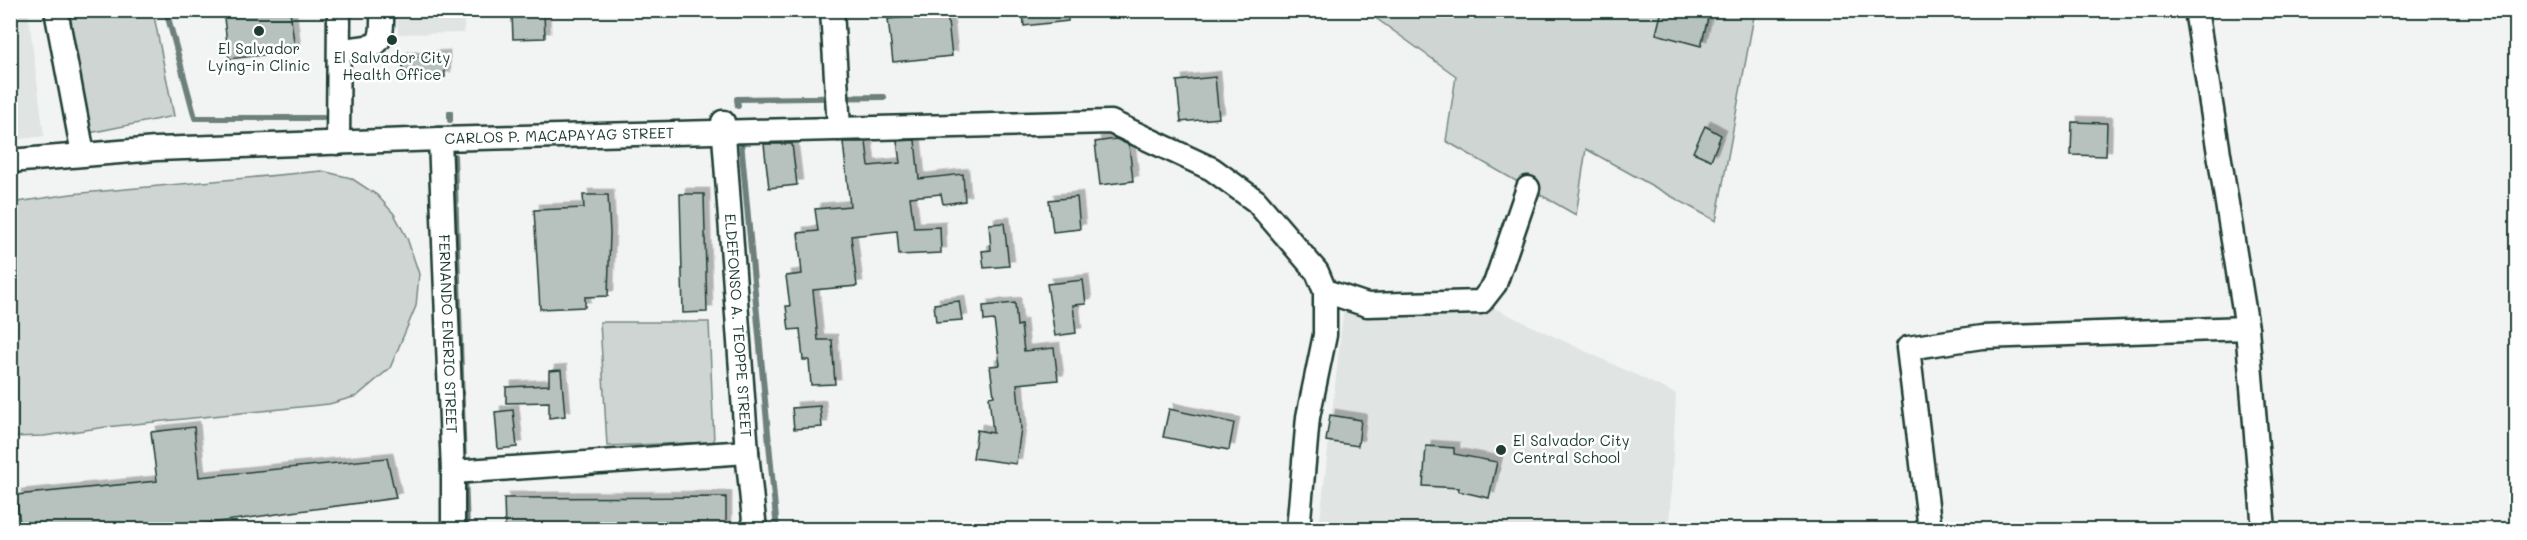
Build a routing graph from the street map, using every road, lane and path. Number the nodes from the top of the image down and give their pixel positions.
1 (56, 10) edge
2 (339, 10) edge
3 (382, 10) edge
4 (832, 10) edge
5 (2196, 10) edge
6 (340, 50) junction
7 (723, 127) junction
8 (839, 129) junction
9 (440, 139) junction
10 (338, 143) junction
11 (83, 154) junction
12 (10, 161) edge
13 (1528, 188) dead end
14 (1325, 291) junction
15 (2247, 328) junction
16 (747, 452) junction
17 (464, 471) junction
18 (453, 530) edge
19 (756, 530) edge
20 (1298, 530) edge
21 (1930, 530) edge
22 (2264, 530) edge

1 - 11 street
2 - 6 street
3 - 6 street
4 - 8 street
5 - 15 street
6 - 10 street
7 - 8 street, CARLOS P. MACAPAYAG STREET
7 - 9 street, CARLOS P. MACAPAYAG STREET
7 - 16 street, ELDEFONSO A. TEOPPE STREET
8 - 14 street, CARLOS P. MACAPAYAG STREET
9 - 10 street, CARLOS P. MACAPAYAG STREET
9 - 17 street, FERNANDO ENERIO STREET
10 - 11 street, CARLOS P. MACAPAYAG STREET
11 - 12 street, CARLOS P. MACAPAYAG STREET
13 - 14 street
14 - 20 street
15 - 21 street
15 - 22 street
16 - 17 street
16 - 19 street, ELDEFONSO A. TEOPPE STREET
17 - 18 street, FERNANDO ENERIO STREET

